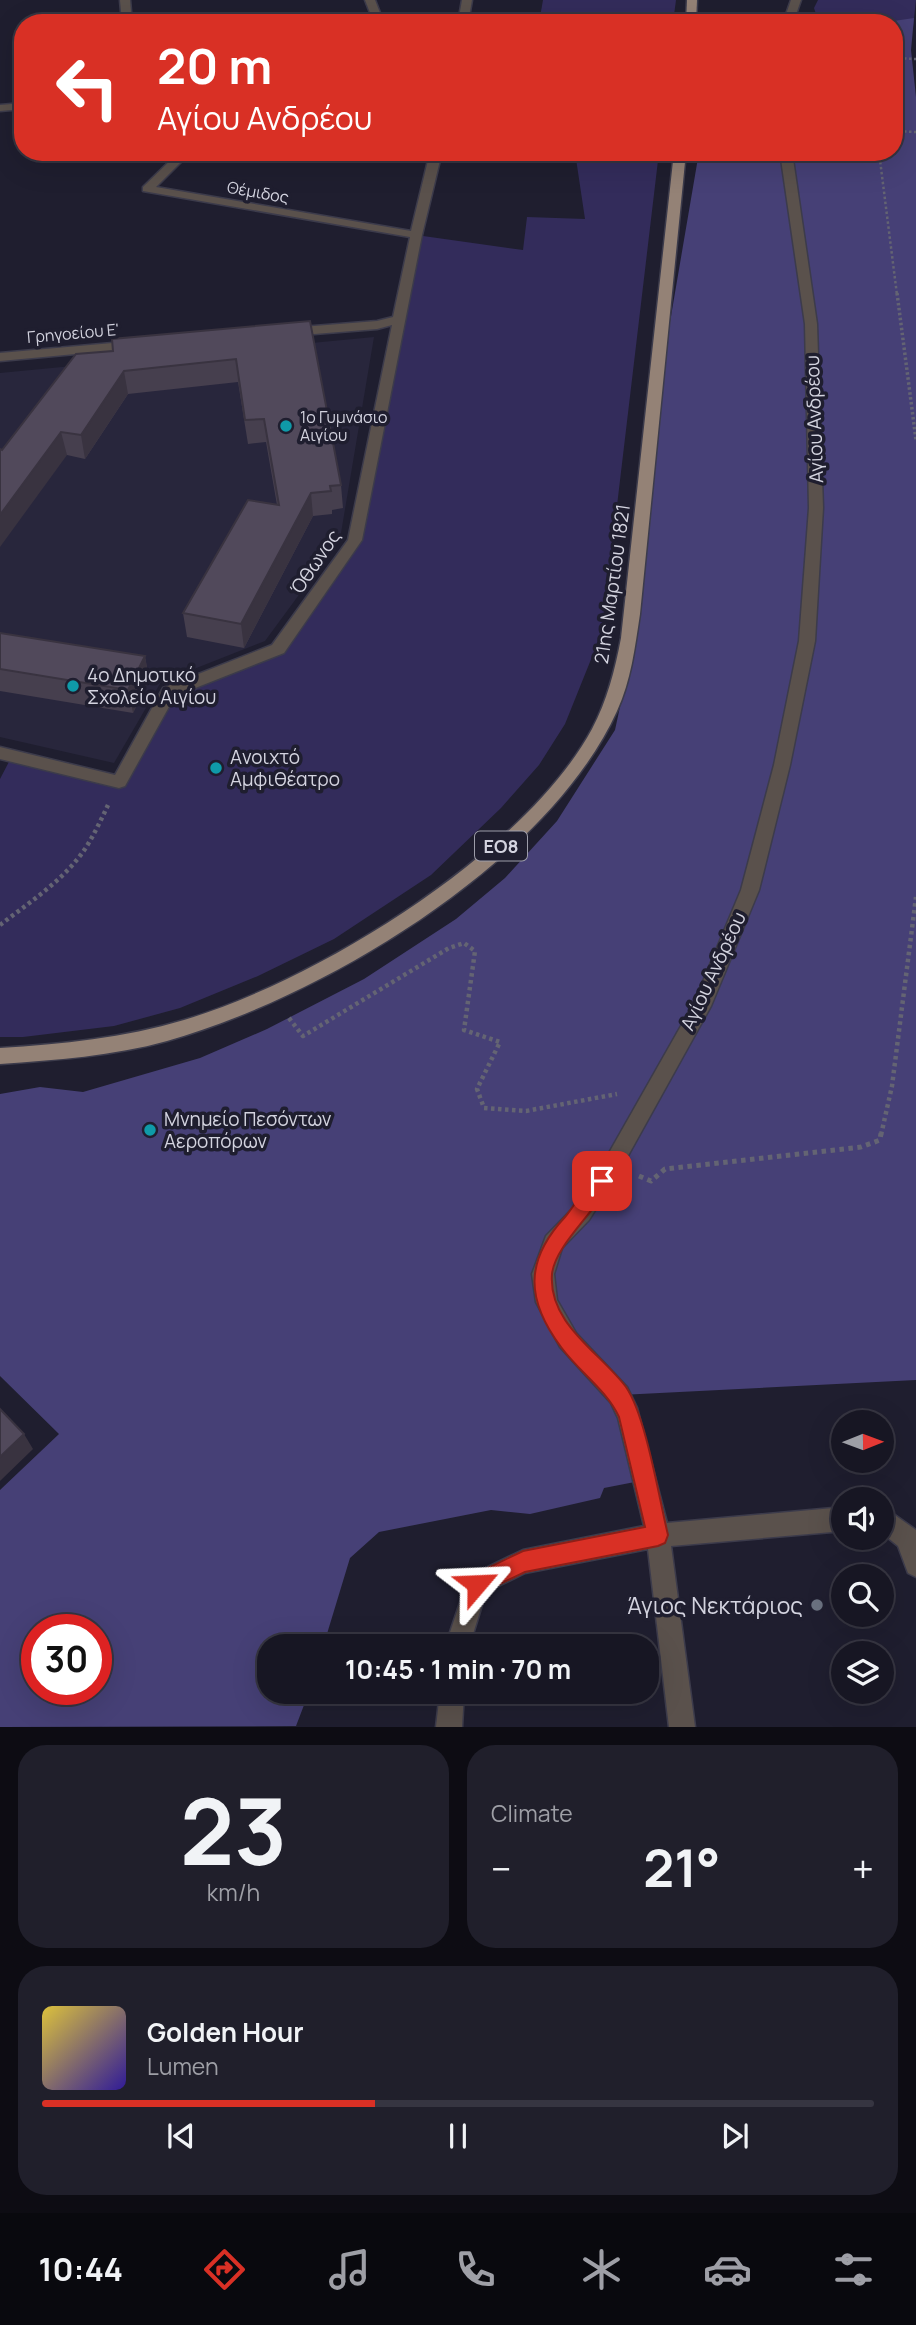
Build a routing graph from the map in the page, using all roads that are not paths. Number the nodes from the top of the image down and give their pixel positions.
1 (177, 161) edge
2 (431, 161) edge
3 (434, 161) edge
4 (679, 161) edge
5 (787, 161) edge
6 (433, 167) junction
7 (416, 234) junction
8 (400, 319) junction
9 (269, 334) edge
10 (148, 344) edge
11 (0, 357) edge
12 (0, 753) edge
13 (0, 1056) edge
14 (831, 1520) edge
15 (894, 1528) edge
16 (658, 1535) junction
17 (916, 1565) edge
18 (461, 1634) edge
19 (451, 1704) edge
20 (449, 1727) edge
21 (682, 1727) edge

1 - 7 street, Θέμιδος
2 - 6 street
3 - 6 street, Όθωνος
4 - 13 main road, 21ης Μαρτίου 1821 / ΕΟ8
5 - 16 street, Αγίου Ανδρέου
6 - 7 street, Όθωνος
7 - 8 street, Όθωνος
8 - 9 street
8 - 12 street, Όθωνος
10 - 11 street, Γρηγοείου Ε'
14 - 16 street
15 - 17 street
16 - 18 street
16 - 21 street, Αγίου Ανδρέου
19 - 20 street

